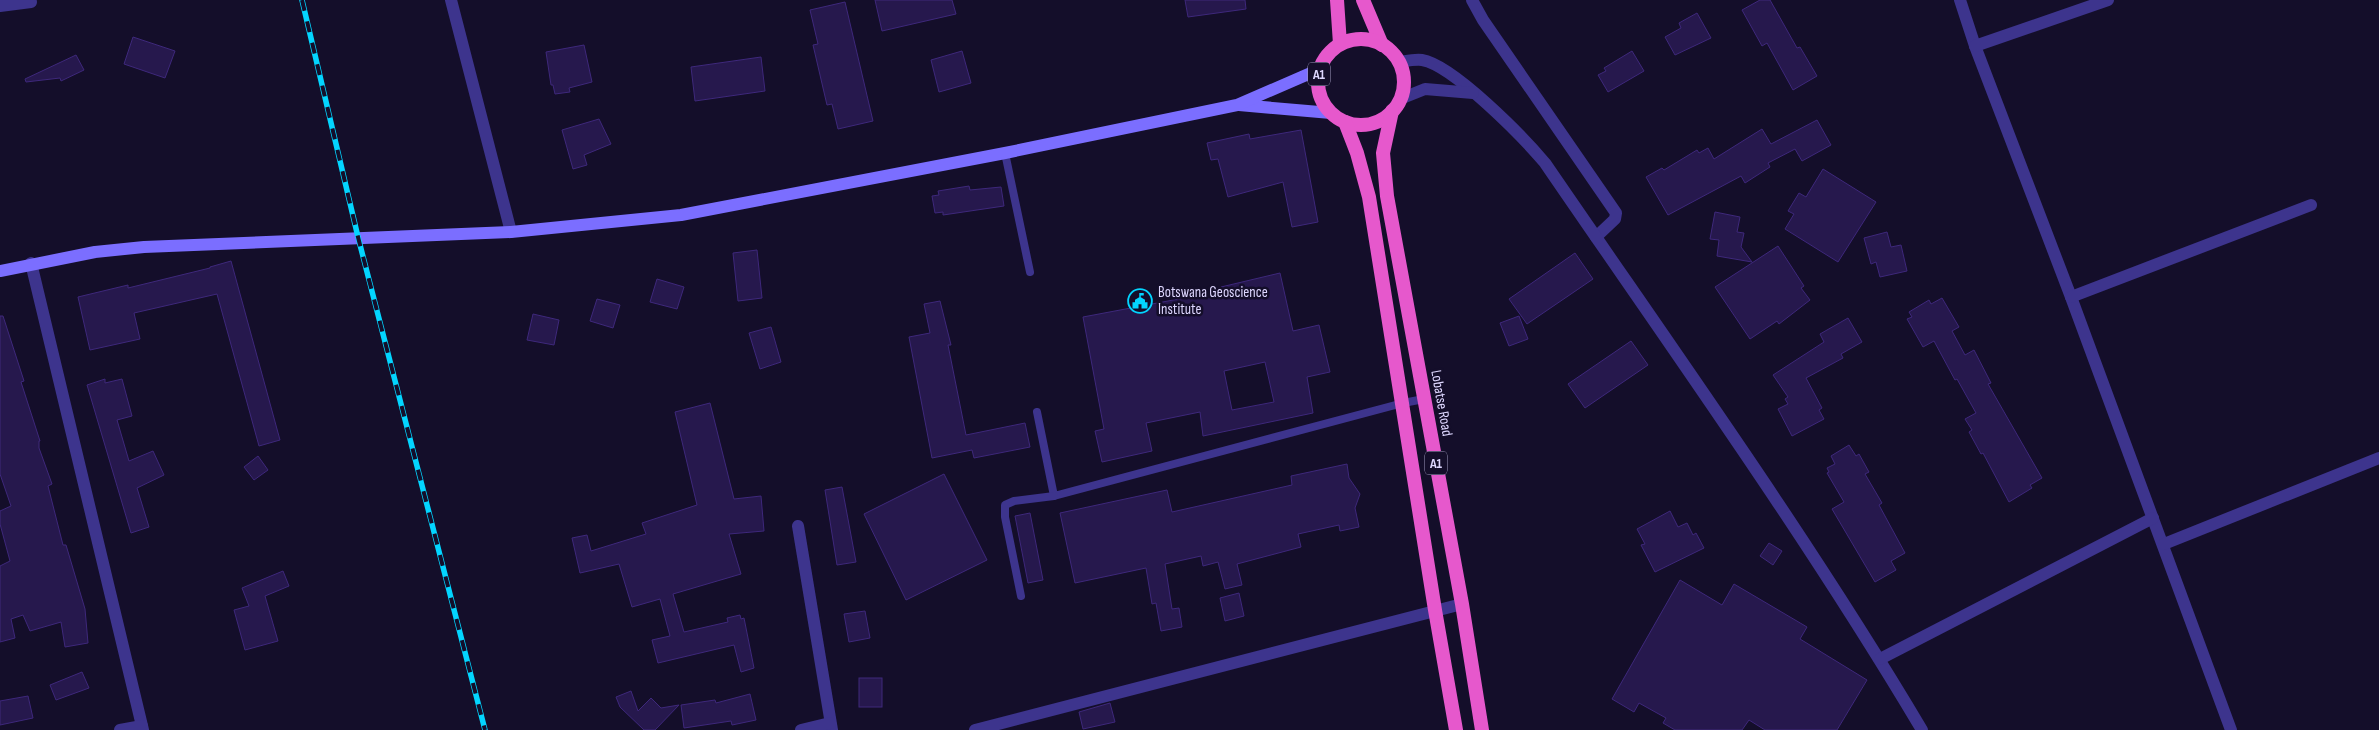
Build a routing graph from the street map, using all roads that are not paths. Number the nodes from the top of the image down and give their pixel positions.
1 (451, 0) edge
2 (1337, 0) edge
3 (1363, 0) edge
4 (1472, 0) edge
5 (1960, 0) edge
6 (2108, 0) edge
7 (31, 2) dead end
8 (0, 6) edge
9 (1340, 44) junction
10 (1382, 44) junction
11 (1975, 46) junction
12 (1399, 62) junction
13 (1320, 69) junction
14 (1473, 93) junction
15 (1400, 99) junction
16 (1237, 105) junction
17 (1392, 112) junction
18 (1331, 113) junction
19 (1345, 122) junction
20 (1005, 153) junction
21 (2310, 205) dead end
22 (512, 232) junction
23 (1596, 237) junction
24 (32, 264) junction
25 (0, 271) edge
26 (1030, 272) dead end
27 (2071, 297) junction
28 (1424, 399) junction
29 (1403, 403) junction
30 (1037, 412) dead end
31 (2379, 458) edge
32 (1054, 496) junction
33 (2153, 518) junction
34 (798, 526) dead end
35 (2164, 544) junction
36 (1021, 596) dead end
37 (1462, 604) junction
38 (1435, 610) junction
39 (1880, 659) junction
40 (831, 726) edge
41 (143, 728) edge
42 (120, 730) edge
43 (801, 730) edge
44 (975, 730) edge
45 (1456, 730) edge
46 (1482, 730) edge
47 (1922, 730) edge
48 (2231, 730) edge

1 - 22 street
2 - 9 highway, A1
3 - 10 highway
4 - 23 street
5 - 11 street
6 - 11 street
7 - 8 street
9 - 10 highway, A1
9 - 13 highway, A1
10 - 12 highway
11 - 27 street
12 - 14 street
12 - 15 highway, Lobatse Road / A1
13 - 16 main road
13 - 18 highway, A1
14 - 15 street
14 - 23 street
15 - 17 highway, Lobatse Road / A1
16 - 18 main road
16 - 20 main road
17 - 19 highway
17 - 28 highway, Lobatse Road / A1
18 - 19 highway
19 - 29 highway, A1
20 - 22 main road
20 - 26 lane
21 - 27 street
22 - 24 main road
23 - 39 street
24 - 25 main road
24 - 41 street
27 - 33 street
28 - 29 lane
28 - 37 highway, Lobatse Road / A1
29 - 32 lane
29 - 38 highway, A1
30 - 32 lane
31 - 35 street
32 - 36 lane
33 - 35 street
33 - 39 street
34 - 40 street
35 - 48 street
37 - 38 street
37 - 46 highway, Lobatse Road / A1
38 - 44 street
38 - 45 highway, A1
39 - 47 street
40 - 43 street
41 - 42 street

